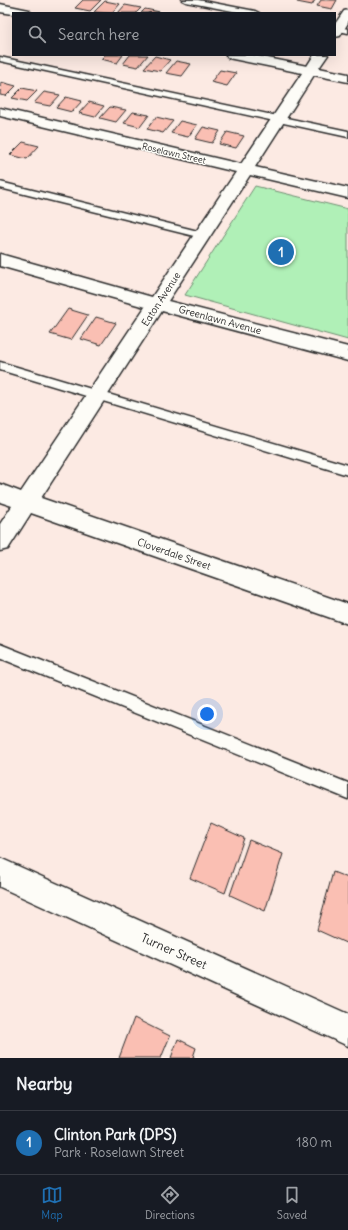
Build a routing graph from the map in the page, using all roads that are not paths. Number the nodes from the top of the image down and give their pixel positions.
1 (186, 0) edge
2 (0, 8) edge
3 (20, 12) edge
4 (250, 12) edge
5 (348, 14) edge
6 (339, 30) edge
7 (237, 56) edge
8 (320, 56) edge
9 (0, 59) edge
10 (310, 71) junction
11 (348, 78) edge
12 (0, 112) edge
13 (278, 119) junction
14 (348, 134) edge
15 (245, 169) junction
16 (0, 185) edge
17 (348, 193) edge
18 (202, 235) junction
19 (0, 260) edge
20 (157, 304) junction
21 (348, 354) edge
22 (0, 366) edge
23 (97, 395) junction
24 (348, 470) edge
25 (0, 493) edge
26 (26, 503) junction
27 (0, 542) edge
28 (348, 614) edge
29 (0, 651) edge
30 (348, 791) edge
31 (0, 872) edge
32 (348, 1030) edge

1 - 4 lane
2 - 3 street
5 - 6 street
7 - 10 street
8 - 10 street, Eaton Avenue
9 - 13 lane
10 - 11 street
10 - 13 street, Eaton Avenue
12 - 15 street, Roselawn Street
13 - 14 lane
13 - 15 street, Eaton Avenue
15 - 17 street, Roselawn Street
15 - 18 street, Eaton Avenue
16 - 18 lane
18 - 20 street, Eaton Avenue
19 - 20 street, Greenlawn Avenue
20 - 21 street, Greenlawn Avenue
20 - 23 street, Eaton Avenue
22 - 23 lane
23 - 24 lane
23 - 26 street, Eaton Avenue
25 - 26 street, Cloverdale Street
26 - 27 street, Eaton Avenue
26 - 28 street, Cloverdale Street
29 - 30 lane
31 - 32 street, Turner Street

